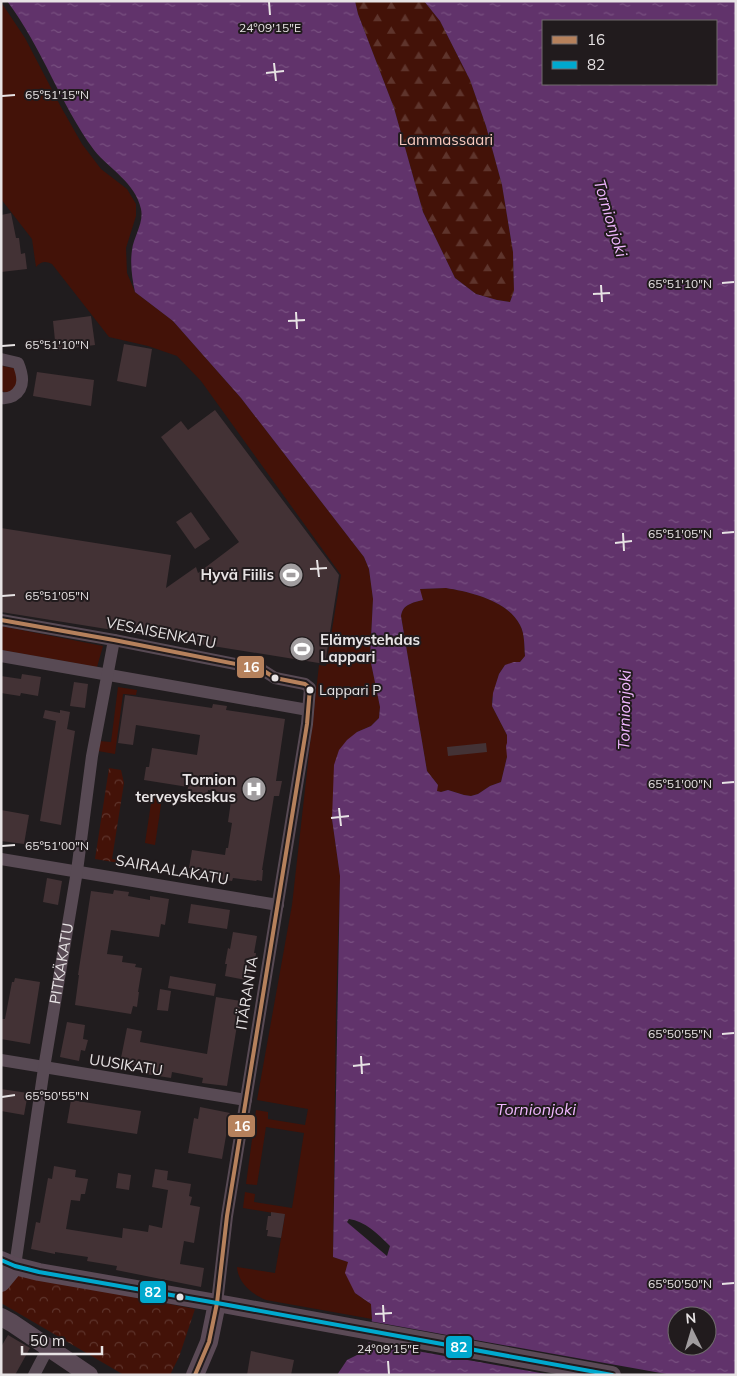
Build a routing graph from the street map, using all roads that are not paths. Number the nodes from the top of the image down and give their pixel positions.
1 (1, 359) edge
2 (1, 398) edge
3 (1, 620) edge
4 (114, 640) junction
5 (1, 656) edge
6 (106, 675) junction
7 (310, 688) joint
8 (308, 710) junction
9 (1, 859) edge
10 (77, 871) junction
11 (278, 905) junction
12 (1, 1060) edge
13 (44, 1068) junction
14 (246, 1100) junction
15 (8, 1263) edge
16 (1, 1283) edge
17 (217, 1303) junction
18 (1, 1317) edge
19 (48, 1348) junction
20 (34, 1375) edge
21 (89, 1375) edge
22 (195, 1375) edge
23 (612, 1375) edge

1 - 2 street
3 - 4 street, VESAISENKATU
4 - 6 street, PITKÄKATU
4 - 7 street, VESAISENKATU
5 - 6 street
6 - 8 street
6 - 10 street, PITKÄKATU
7 - 8 street, ITÄRANTA
8 - 11 street, ITÄRANTA
9 - 10 street, SAIRAALAKATU
10 - 11 street, SAIRAALAKATU
10 - 13 street, PITKÄKATU
11 - 14 street, ITÄRANTA
12 - 13 street, UUSIKATU
13 - 14 street, UUSIKATU
13 - 15 street, PITKÄKATU
14 - 17 street, ITÄRANTA
15 - 16 street
15 - 17 street
17 - 22 street
17 - 23 street
18 - 19 street
19 - 20 street
19 - 21 street

